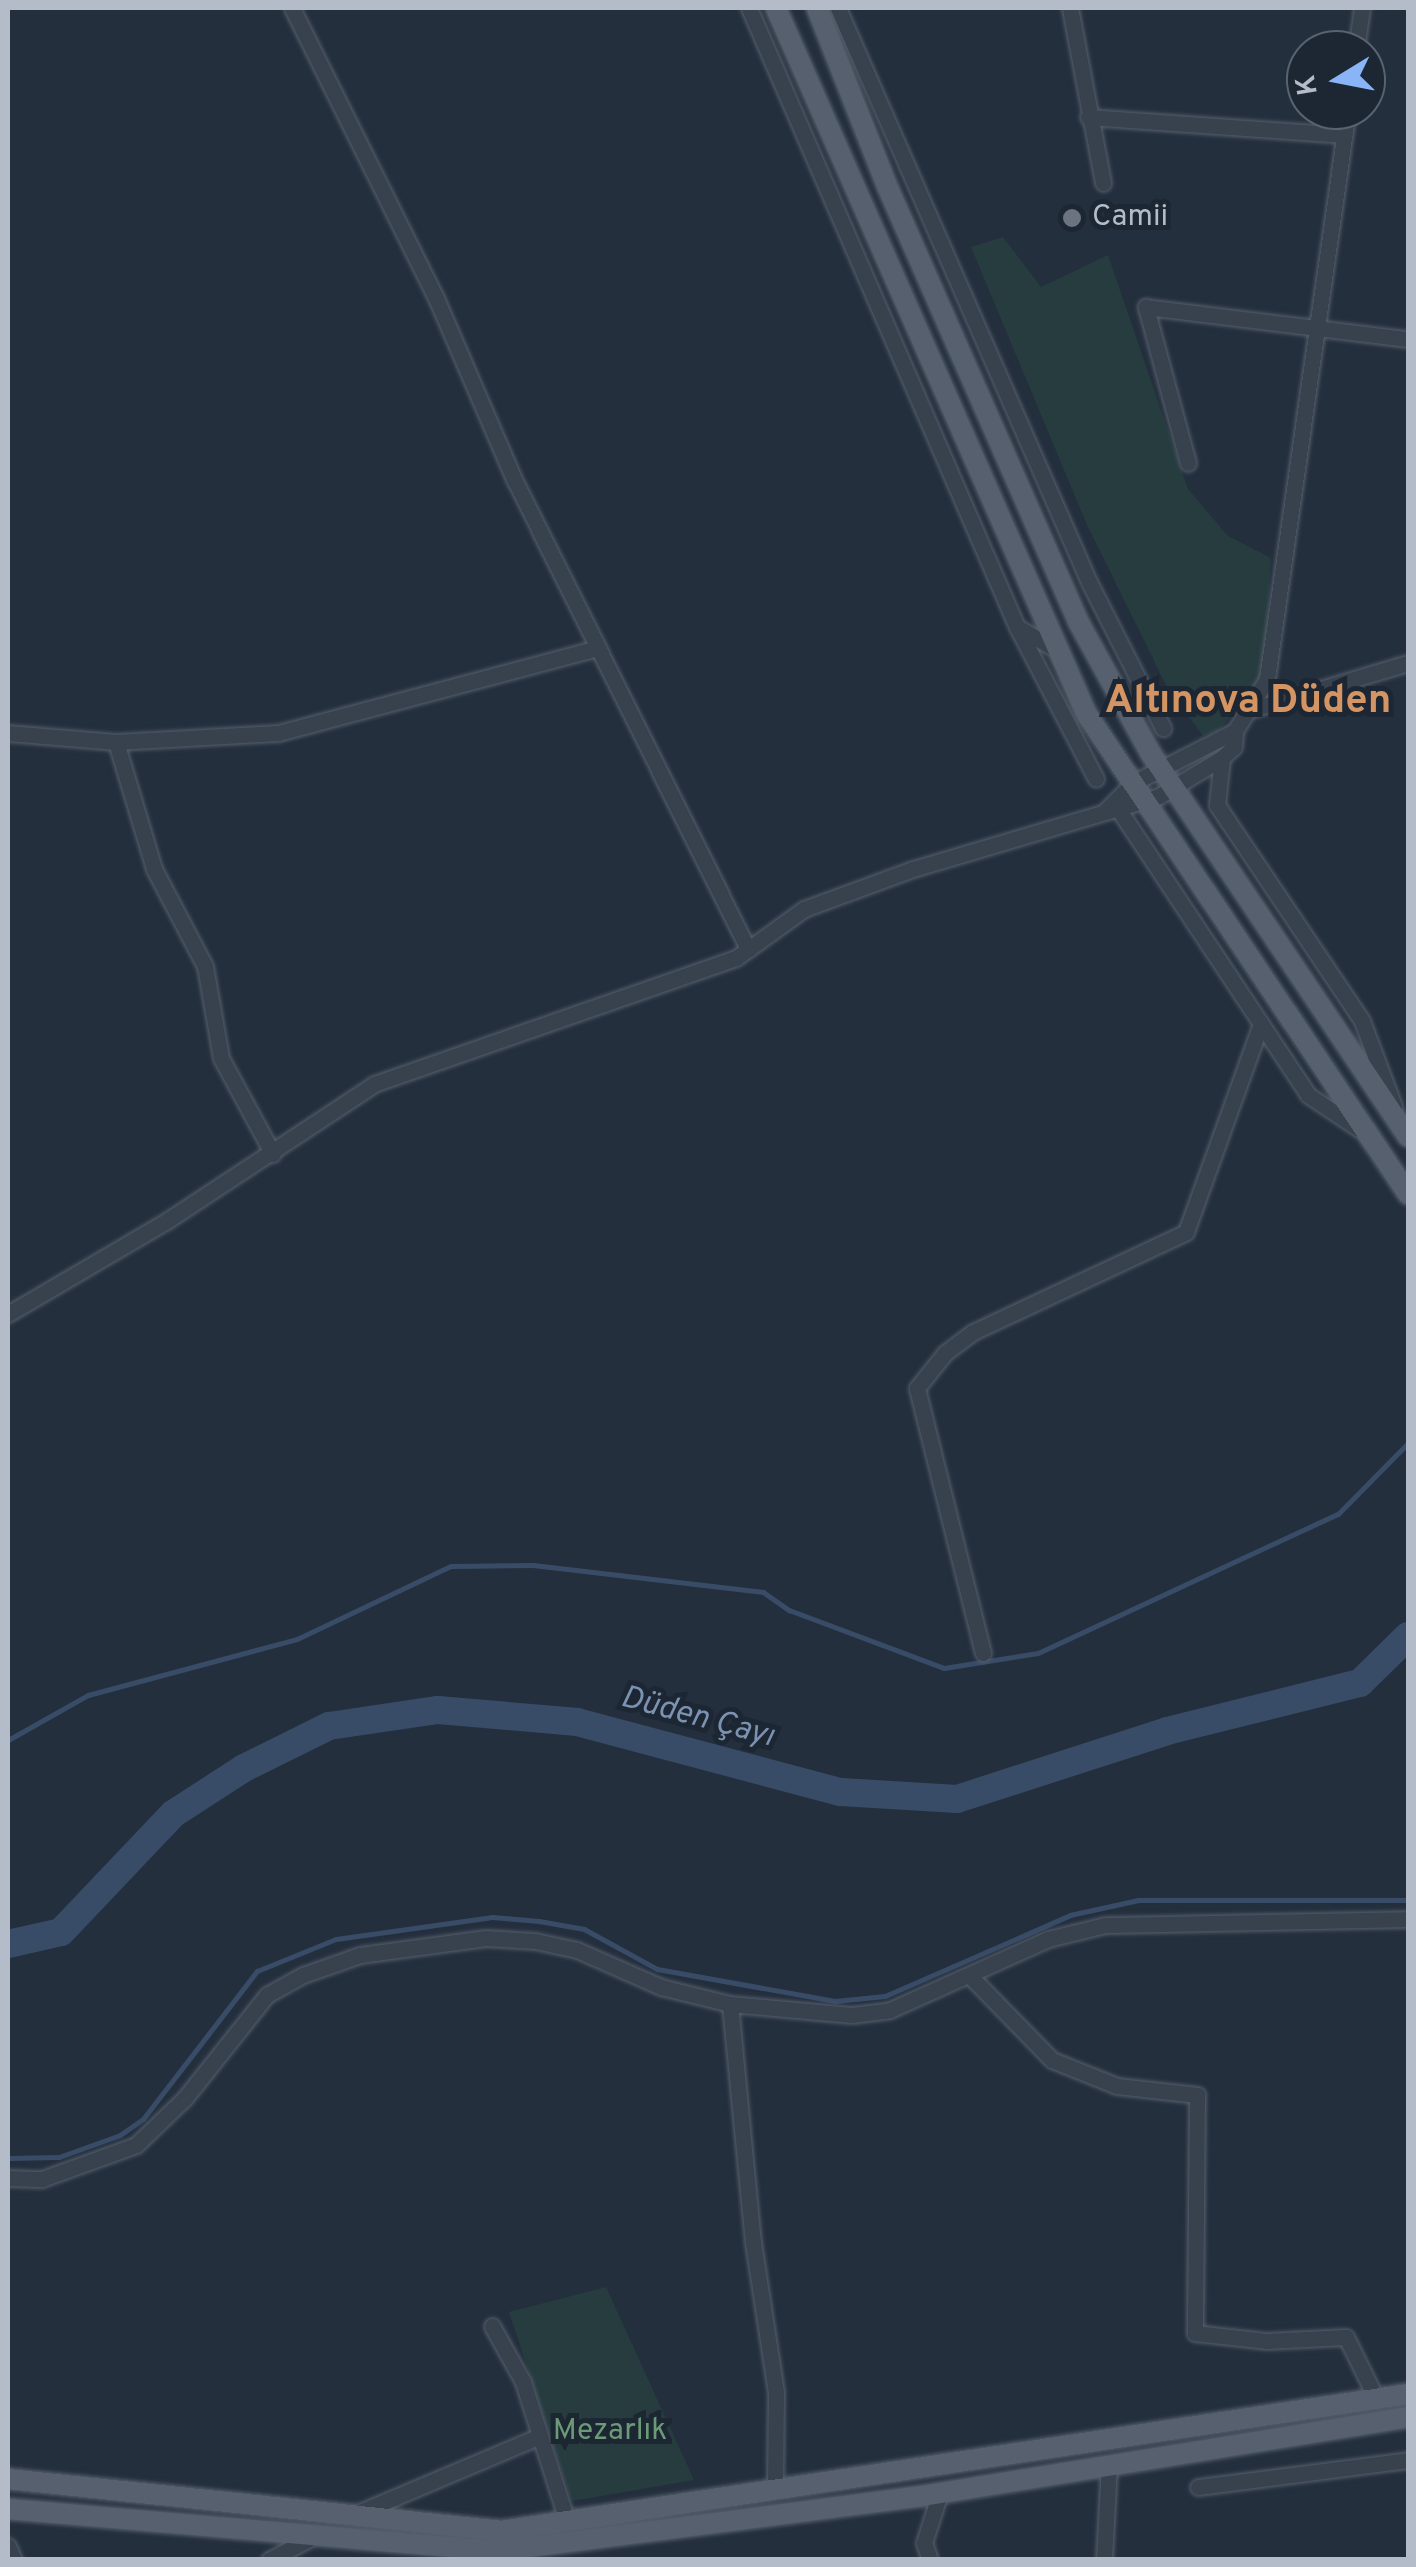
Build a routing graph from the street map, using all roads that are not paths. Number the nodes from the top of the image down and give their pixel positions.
1 (292, 8) edge
2 (749, 8) edge
3 (776, 8) edge
4 (817, 8) edge
5 (838, 8) edge
6 (1070, 8) edge
7 (1088, 117) junction
8 (1345, 130) edge
9 (1344, 135) junction
10 (1103, 183) dead end
11 (1318, 324) junction
12 (1408, 339) edge
13 (1188, 463) dead end
14 (1088, 582) junction
15 (1079, 624) junction
16 (1017, 628) junction
17 (598, 648) junction
18 (1057, 650) junction
19 (1408, 664) edge
20 (1250, 710) junction
21 (1163, 728) dead end
22 (1235, 731) junction
23 (8, 733) edge
24 (116, 742) junction
25 (1222, 758) junction
26 (1162, 770) junction
27 (1096, 779) dead end
28 (1175, 789) junction
29 (1139, 792) junction
30 (1112, 811) junction
31 (748, 949) junction
32 (1261, 1024) junction
33 (1404, 1130) edge
34 (1367, 1134) junction
35 (273, 1154) junction
36 (1408, 1194) edge
37 (8, 1314) edge
38 (983, 1653) dead end
39 (1408, 1919) edge
40 (971, 1977) junction
41 (730, 2004) junction
42 (8, 2178) edge
43 (492, 2326) dead end
44 (1408, 2394) edge
45 (1377, 2400) junction
46 (1408, 2417) edge
47 (540, 2436) junction
48 (1408, 2460) edge
49 (1109, 2466) junction
50 (8, 2479) edge
51 (1198, 2486) dead end
52 (776, 2488) junction
53 (940, 2493) junction
54 (8, 2508) edge
55 (353, 2515) junction
56 (568, 2521) junction
57 (470, 2528) junction
58 (324, 2532) junction
59 (8, 2546) edge
60 (498, 2547) edge
61 (442, 2554) edge
62 (14, 2560) edge
63 (269, 2560) edge
64 (930, 2560) edge
65 (1104, 2560) edge

1 - 17 street
2 - 16 street
3 - 18 main road
4 - 15 main road
5 - 14 street
6 - 7 street
7 - 9 street
7 - 10 street
8 - 9 street
9 - 11 street
11 - 12 street
11 - 13 street
11 - 20 street
14 - 15 street
14 - 21 street
15 - 26 main road
16 - 18 street
16 - 27 street
17 - 24 street
17 - 31 street
18 - 29 main road
19 - 20 street
20 - 22 street
22 - 25 street
22 - 26 street
23 - 24 street
24 - 35 street
25 - 28 street
25 - 33 street
26 - 28 main road
26 - 29 street
28 - 29 street
28 - 33 main road
29 - 30 street
29 - 34 main road
30 - 31 street
30 - 32 street
31 - 35 street
32 - 34 street
32 - 38 street
34 - 36 main road
35 - 37 street
39 - 40 street
40 - 41 street
40 - 45 street
41 - 42 street
41 - 52 street
43 - 47 street
44 - 45 main road
45 - 52 main road
46 - 49 main road
47 - 55 street
47 - 56 street
48 - 51 street
49 - 53 main road
49 - 65 street
50 - 55 main road
52 - 56 main road
53 - 60 main road
53 - 64 street
54 - 58 main road
55 - 57 main road
56 - 60 main road
57 - 60 main road
57 - 61 street
58 - 61 main road
58 - 63 street
59 - 62 street
60 - 61 main road

